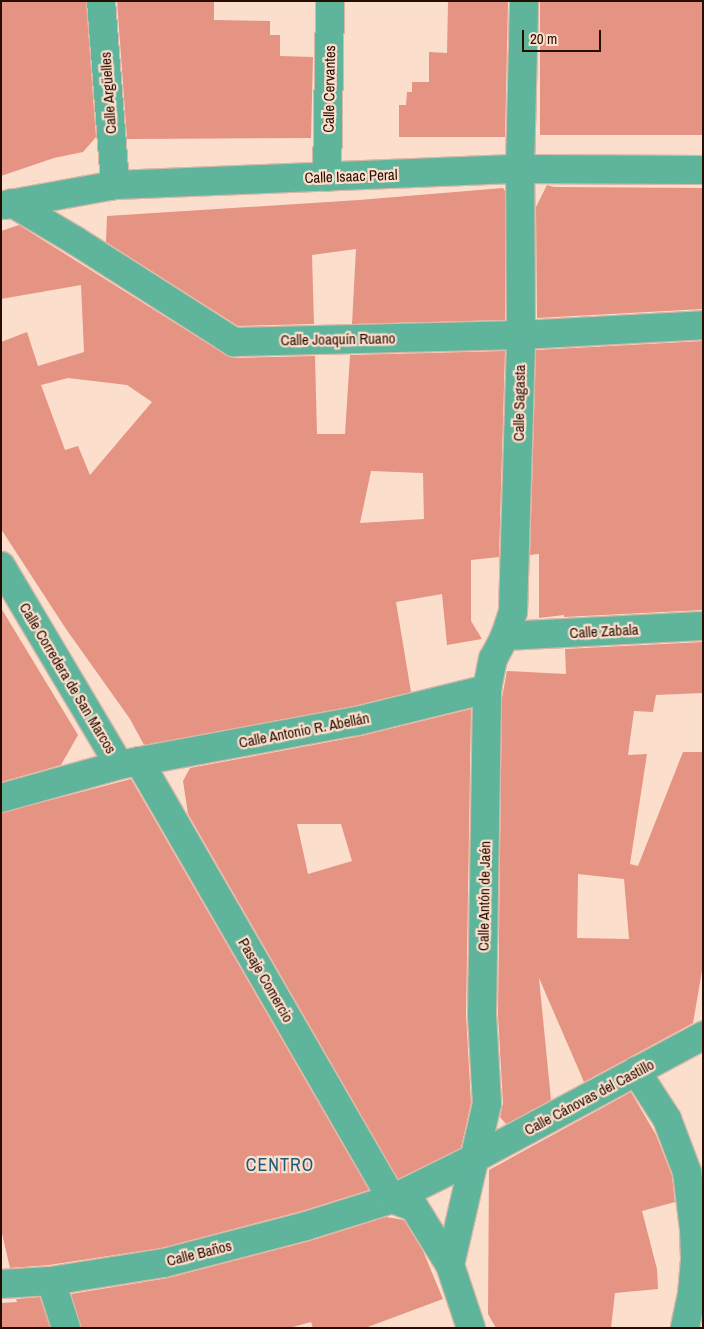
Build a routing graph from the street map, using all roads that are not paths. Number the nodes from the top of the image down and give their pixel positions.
1 (101, 1) edge
2 (330, 1) edge
3 (524, 1) edge
4 (520, 169) junction
5 (703, 170) edge
6 (327, 177) junction
7 (114, 185) junction
8 (7, 205) edge
9 (703, 325) edge
10 (520, 335) junction
11 (1, 566) edge
12 (703, 626) edge
13 (505, 636) junction
14 (487, 689) junction
15 (129, 763) junction
16 (1, 798) edge
17 (703, 1036) edge
18 (636, 1071) junction
19 (475, 1158) junction
20 (392, 1199) junction
21 (450, 1265) junction
22 (51, 1282) junction
23 (1, 1284) edge
24 (66, 1328) edge
25 (471, 1328) edge
26 (685, 1328) edge

1 - 7 street, Calle Argüelles
2 - 6 street, Calle Cervantes
3 - 4 street, Calle Sagasta
4 - 5 street, Calle Isaac Peral
4 - 6 street, Calle Isaac Peral
4 - 10 street, Calle Sagasta
6 - 7 street, Calle Isaac Peral
7 - 8 street, Calle Isaac Peral
8 - 10 street, Calle Joaquín Ruano
9 - 10 street, Calle Joaquín Ruano
10 - 13 street, Calle Sagasta
11 - 15 street, Calle Corredera de San Marcos
12 - 13 street, Calle Zabala
13 - 14 street, Calle Antón de Jaén
14 - 15 street, Calle Antonio R. Abellán
14 - 19 street, Calle Antón de Jaén
15 - 16 street, Calle Antonio R. Abellán
15 - 20 street, Pasaje Comercio
17 - 18 street, Calle Cánovas del Castillo
18 - 19 street, Calle Cánovas del Castillo
18 - 26 street
19 - 20 street, Calle Cánovas del Castillo
19 - 21 street, Calle Antón de Jaén
20 - 21 street
20 - 22 street, Calle Baños
21 - 25 street
22 - 23 street, Calle Baños
22 - 24 street

